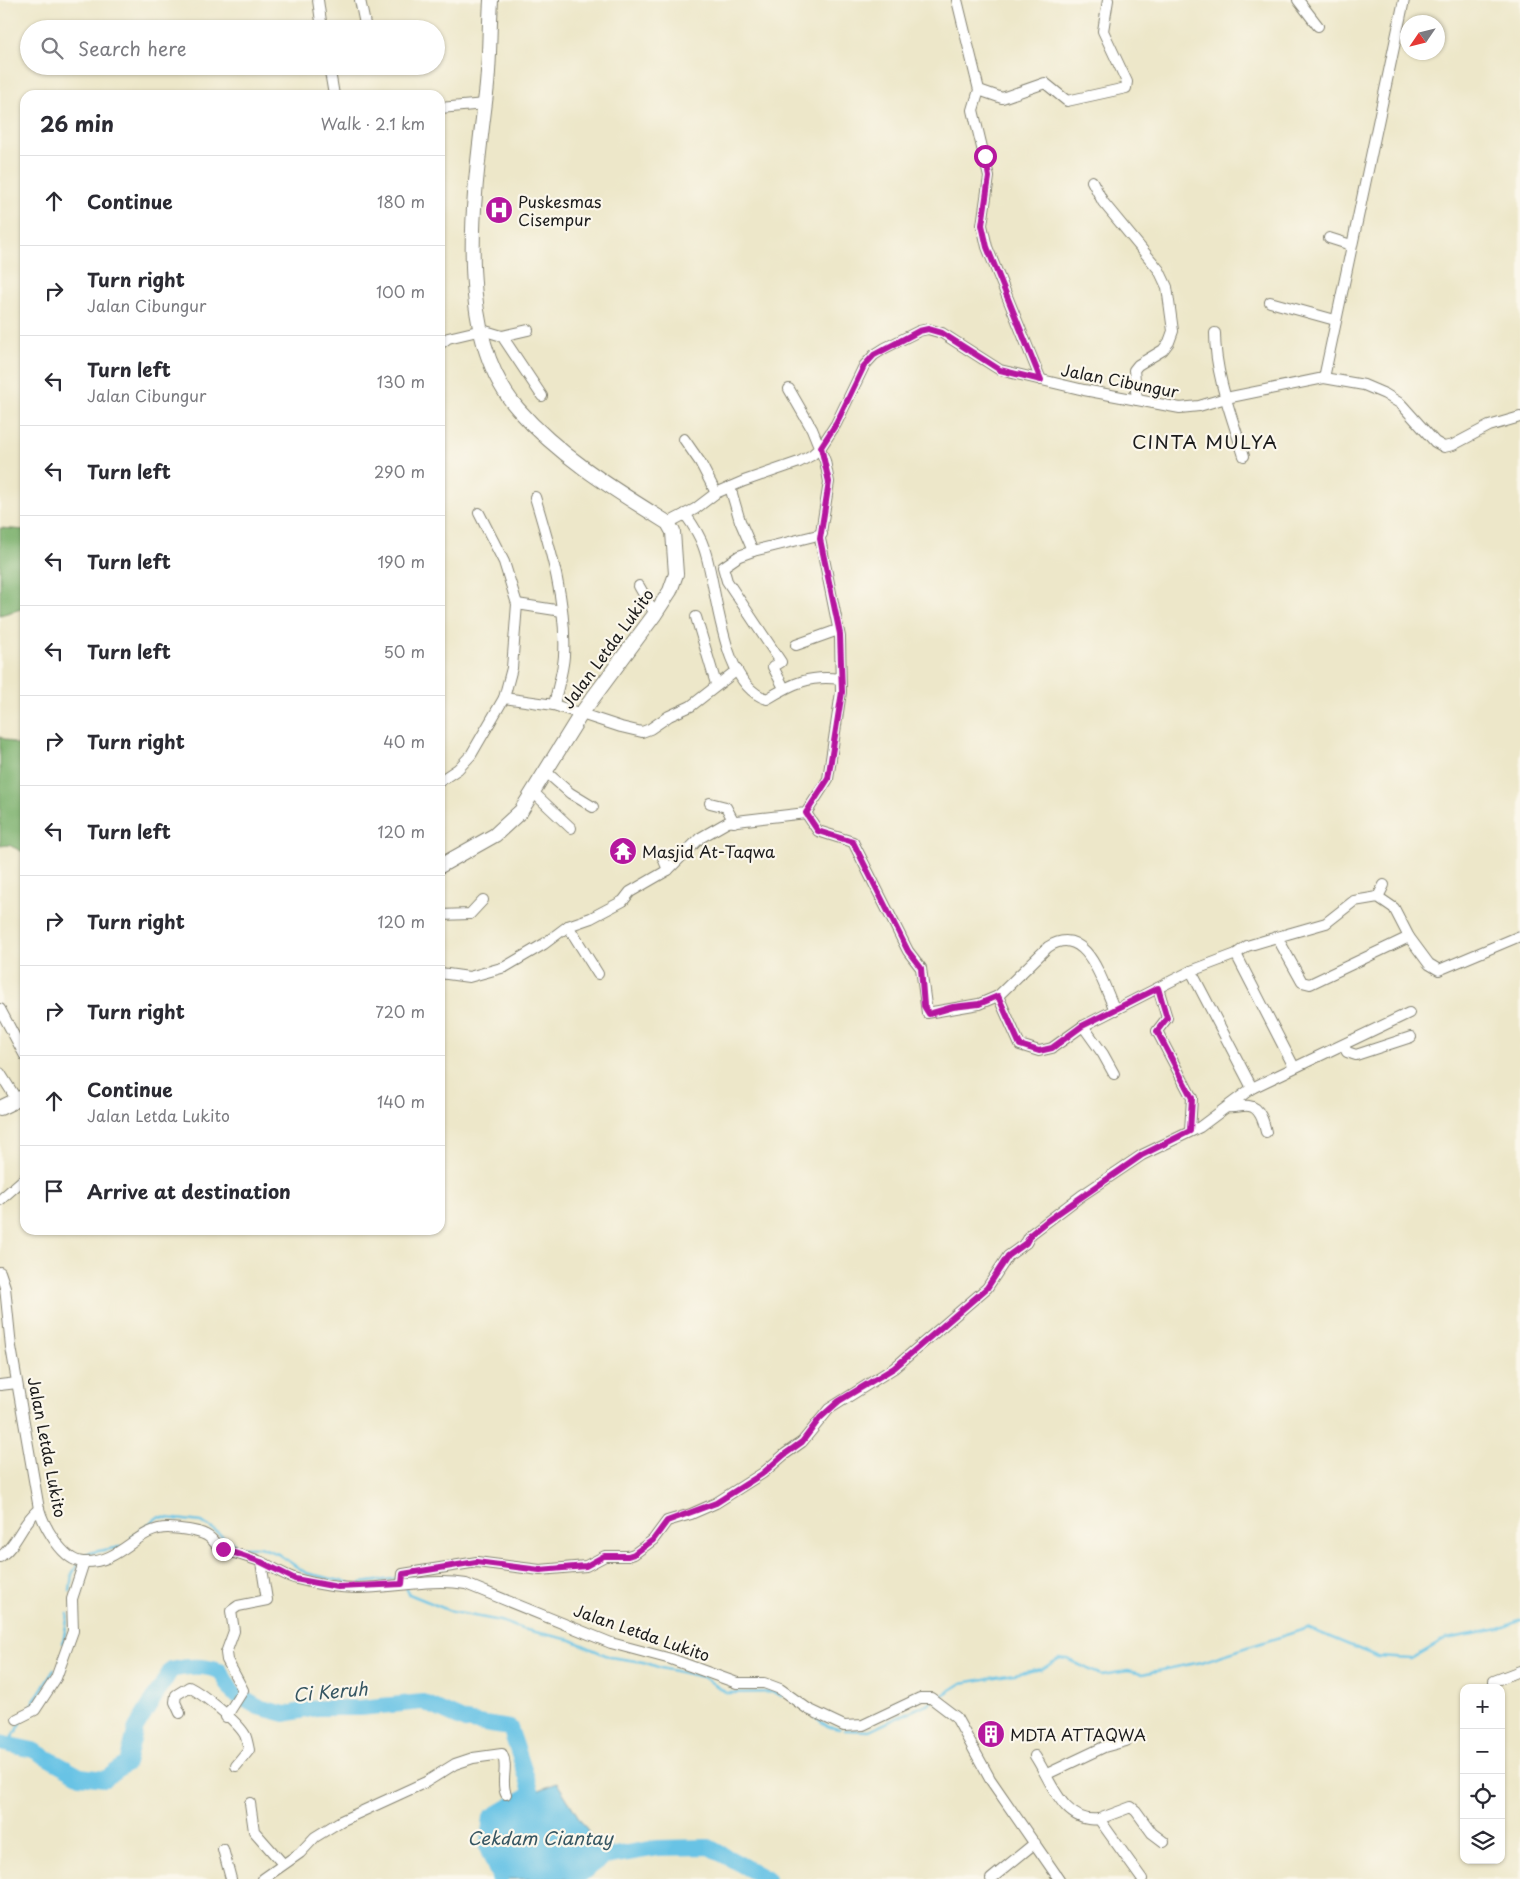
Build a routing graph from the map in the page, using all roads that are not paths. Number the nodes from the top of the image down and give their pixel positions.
1 (318, 0) edge
2 (360, 0) edge
3 (491, 0) edge
4 (957, 0) edge
5 (1108, 0) edge
6 (1298, 0) edge
7 (1404, 0) edge
8 (321, 20) edge
9 (364, 20) edge
10 (1318, 26) dead end
11 (331, 75) edge
12 (333, 90) edge
13 (979, 90) junction
14 (484, 104) junction
15 (445, 108) edge
16 (1092, 181) dead end
17 (1328, 238) dead end
18 (1351, 245) junction
19 (1270, 302) dead end
20 (1335, 320) junction
21 (482, 330) junction
22 (528, 330) dead end
23 (1214, 333) dead end
24 (502, 336) junction
25 (445, 340) edge
26 (1324, 378) junction
27 (1041, 380) junction
28 (789, 389) dead end
29 (542, 396) dead end
30 (1226, 398) junction
31 (1137, 400) junction
32 (1520, 417) edge
33 (684, 439) dead end
34 (821, 447) junction
35 (1244, 456) dead end
36 (730, 487) junction
37 (716, 493) junction
38 (535, 497) dead end
39 (479, 513) dead end
40 (685, 514) junction
41 (668, 523) junction
42 (822, 534) junction
43 (753, 551) junction
44 (639, 586) dead end
45 (517, 604) junction
46 (562, 611) junction
47 (655, 614) junction
48 (696, 617) dead end
49 (838, 630) junction
50 (796, 645) dead end
51 (737, 670) junction
52 (840, 679) junction
53 (716, 684) junction
54 (784, 688) junction
55 (504, 698) junction
56 (554, 705) junction
57 (581, 714) junction
58 (545, 771) junction
59 (445, 778) edge
60 (533, 792) junction
61 (710, 803) dead end
62 (594, 806) dead end
63 (806, 813) junction
64 (734, 822) junction
65 (571, 828) dead end
66 (663, 858) dead end
67 (445, 863) edge
68 (668, 870) junction
69 (1384, 885) dead end
70 (1378, 897) junction
71 (483, 900) dead end
72 (445, 915) edge
73 (568, 926) junction
74 (1520, 936) edge
75 (1277, 937) junction
76 (1409, 937) junction
77 (1236, 954) junction
78 (1191, 972) junction
79 (445, 974) edge
80 (598, 974) dead end
81 (1158, 988) junction
82 (998, 996) junction
83 (0, 1009) edge
84 (1115, 1010) junction
85 (1409, 1013) dead end
86 (1082, 1026) junction
87 (1411, 1037) dead end
88 (1344, 1046) junction
89 (20, 1047) edge
90 (1294, 1067) junction
91 (0, 1073) edge
92 (1114, 1074) dead end
93 (1252, 1088) junction
94 (20, 1097) edge
95 (20, 1098) edge
96 (1228, 1107) junction
97 (0, 1108) edge
98 (1190, 1131) junction
99 (1266, 1132) dead end
100 (20, 1182) edge
101 (0, 1200) edge
102 (0, 1272) edge
103 (17, 1383) junction
104 (0, 1385) edge
105 (39, 1509) junction
106 (0, 1557) edge
107 (81, 1562) junction
108 (261, 1562) junction
109 (404, 1581) junction
110 (1520, 1671) edge
111 (1494, 1681) dead end
112 (180, 1713) dead end
113 (226, 1717) junction
114 (17, 1719) dead end
115 (1126, 1741) dead end
116 (1035, 1756) dead end
117 (236, 1766) dead end
118 (1047, 1774) junction
119 (506, 1794) dead end
120 (250, 1803) dead end
121 (1099, 1819) junction
122 (1164, 1842) dead end
123 (1035, 1843) junction
124 (223, 1850) dead end
125 (283, 1864) junction
126 (231, 1879) edge
127 (263, 1879) edge
128 (991, 1879) edge
129 (1059, 1879) edge
130 (1142, 1879) edge

1 - 8 street
2 - 9 street
3 - 14 street
4 - 13 street
5 - 13 street
6 - 10 street
7 - 18 street
11 - 12 street
13 - 27 street
14 - 15 street
14 - 21 street
16 - 31 street
17 - 18 street
18 - 20 street
19 - 20 street
20 - 26 street
21 - 24 street
21 - 25 street
21 - 41 street
22 - 24 street
23 - 30 street
24 - 29 street
26 - 30 street, Jalan Cibungur
26 - 32 street
27 - 31 street, Jalan Cibungur
27 - 34 street, Jalan Cibungur
28 - 34 street
30 - 31 street, Jalan Cibungur
30 - 35 street
33 - 37 street
34 - 36 street, Jalan Cibungur
34 - 42 street
36 - 37 street, Jalan Cibungur
36 - 43 street
37 - 40 street, Jalan Cibungur
38 - 46 street
39 - 45 street
40 - 41 street, Jalan Cibungur
40 - 51 street
41 - 47 street, Jalan Letda Lukito
42 - 43 street
42 - 49 street
43 - 54 street
44 - 47 street
45 - 46 street
45 - 55 street
46 - 56 street
47 - 57 street, Jalan Letda Lukito
48 - 53 street
49 - 50 street
49 - 52 street
51 - 53 street
51 - 54 street
52 - 54 street
52 - 63 street
53 - 57 street
55 - 56 street
55 - 59 street
56 - 57 street
57 - 58 street, Jalan Letda Lukito
58 - 60 street, Jalan Letda Lukito
58 - 62 street
60 - 65 street
60 - 67 street, Jalan Letda Lukito
61 - 64 street
63 - 64 street
63 - 82 street
64 - 68 street
66 - 68 street
68 - 73 street
69 - 70 street
70 - 75 street
70 - 76 street
71 - 72 street
73 - 79 street
73 - 80 street
74 - 76 street
75 - 76 street
75 - 77 street
77 - 78 street
77 - 90 street
78 - 81 street
78 - 93 street
81 - 84 street
81 - 98 street
82 - 84 street
82 - 86 street
83 - 89 street
84 - 86 street
85 - 88 street
86 - 92 street
87 - 88 street
88 - 90 street
90 - 93 street
91 - 94 street
93 - 96 street
95 - 97 street
96 - 98 street
96 - 99 street
98 - 109 street
100 - 101 street
102 - 103 street, Jalan Letda Lukito
103 - 104 street
103 - 105 street, Jalan Letda Lukito
105 - 106 street
105 - 107 street, Jalan Letda Lukito
107 - 108 street, Jalan Letda Lukito
107 - 114 street
108 - 109 street, Jalan Letda Lukito
108 - 113 street
109 - 123 street, Jalan Letda Lukito
110 - 111 street
112 - 113 street
113 - 117 street
115 - 118 street
116 - 118 street
118 - 121 street
119 - 125 street
120 - 125 street
121 - 122 street
121 - 130 street
123 - 128 street
123 - 129 street, Jalan Letda Lukito
124 - 126 street
125 - 127 street

